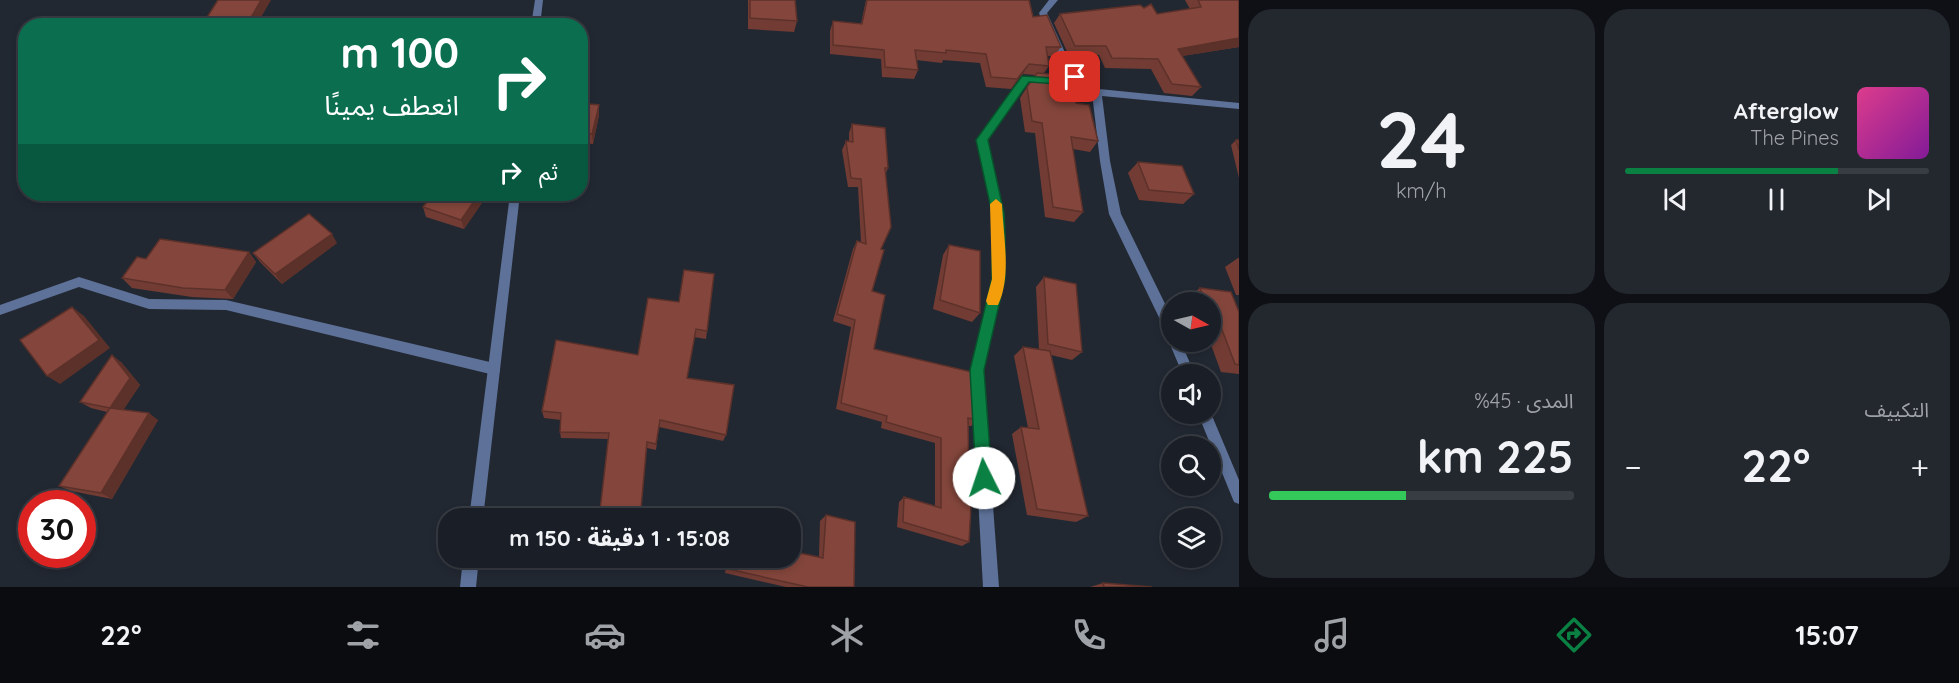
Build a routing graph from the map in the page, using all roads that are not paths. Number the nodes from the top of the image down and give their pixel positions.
1 (538, 0) edge
2 (1054, 0) edge
3 (536, 18) edge
4 (1084, 84) junction
5 (1097, 92) junction
6 (1239, 106) edge
7 (514, 201) edge
8 (0, 309) edge
9 (1161, 309) edge
10 (494, 369) junction
11 (1209, 424) edge
12 (1239, 496) edge
13 (477, 508) edge
14 (470, 568) edge
15 (468, 587) edge
16 (991, 587) edge

1 - 3 street
2 - 4 street
4 - 5 street
4 - 16 street
5 - 6 street
5 - 9 street
7 - 10 street
8 - 10 street
10 - 13 street
11 - 12 street
14 - 15 street

